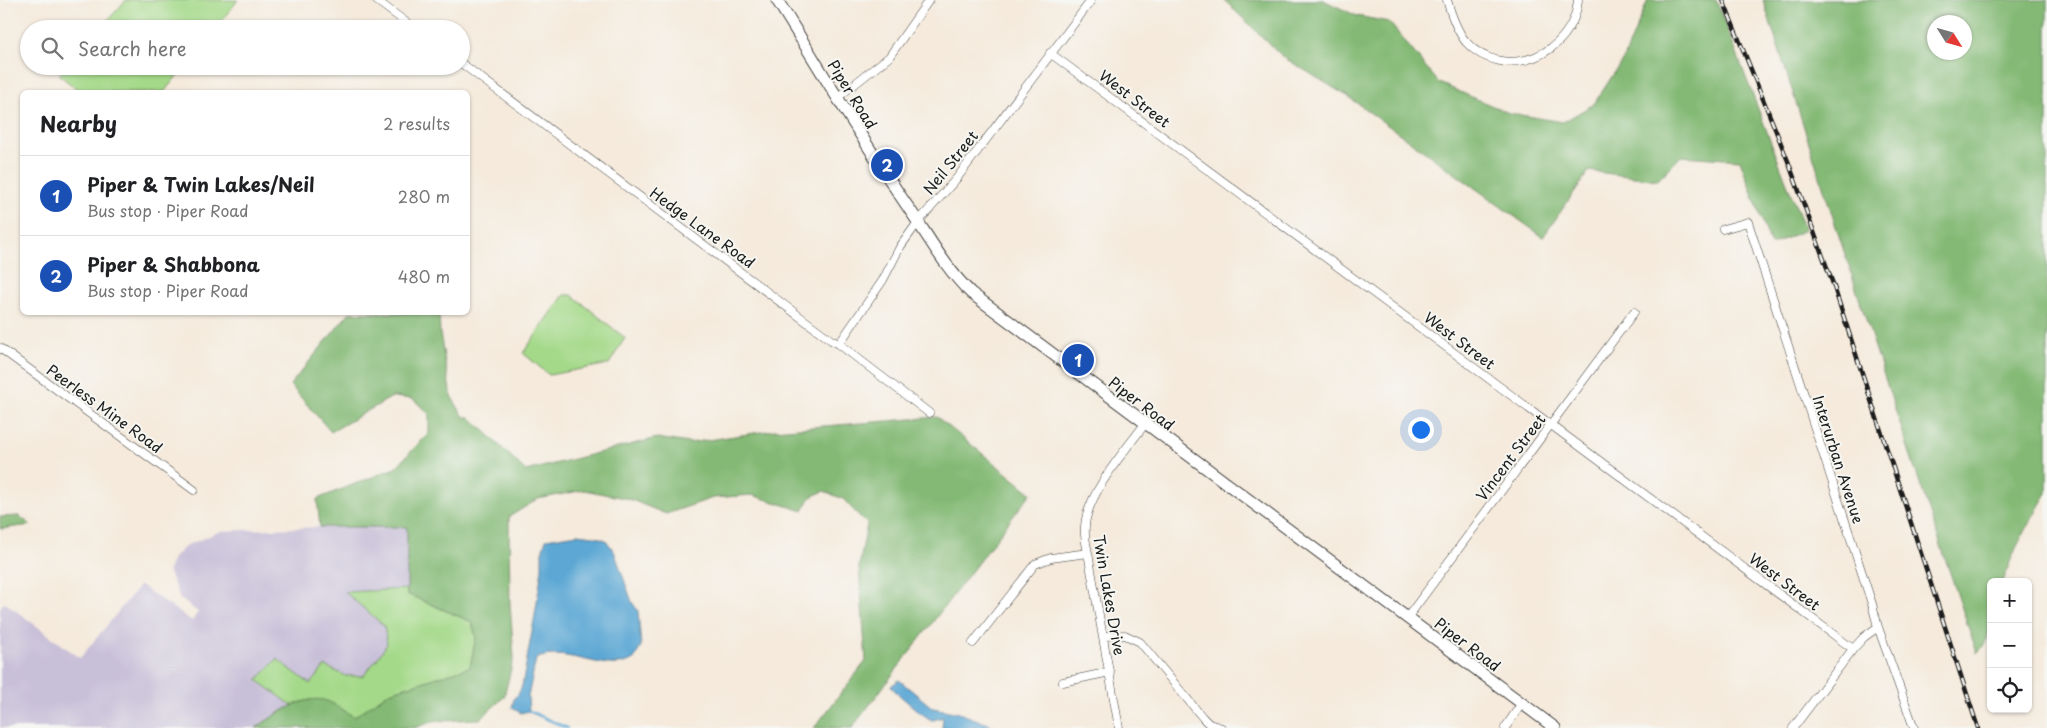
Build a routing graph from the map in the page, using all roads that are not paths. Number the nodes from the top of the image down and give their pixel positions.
1 (376, 0) edge
2 (777, 0) edge
3 (929, 0) edge
4 (1447, 0) edge
5 (1578, 0) edge
6 (1090, 2) dead end
7 (403, 20) edge
8 (1050, 53) junction
9 (470, 71) edge
10 (838, 97) junction
11 (918, 222) junction
12 (1723, 229) dead end
13 (1634, 312) dead end
14 (839, 344) junction
15 (0, 348) edge
16 (929, 413) dead end
17 (1145, 424) junction
18 (1551, 425) junction
19 (194, 490) dead end
20 (1088, 553) junction
21 (1034, 555) dead end
22 (1039, 562) junction
23 (1407, 618) junction
24 (1878, 627) junction
25 (1104, 636) junction
26 (973, 643) dead end
27 (1853, 649) junction
28 (1110, 672) junction
29 (1063, 682) dead end
30 (1522, 704) junction
31 (1119, 728) edge
32 (1222, 728) edge
33 (1505, 728) edge
34 (1555, 728) edge
35 (1794, 728) edge
36 (1914, 728) edge

1 - 7 street
2 - 10 street, Piper Road
3 - 10 street
4 - 5 street
6 - 8 street, Neil Street
8 - 11 street, Neil Street
8 - 18 street, West Street
9 - 14 street, Hedge Lane Road
10 - 11 street, Piper Road
11 - 14 street, Neil Street
11 - 17 street, Piper Road
12 - 24 street, Interurban Avenue
13 - 18 street, Vincent Street
14 - 16 street, Hedge Lane Road
15 - 19 street, Peerless Mine Road
17 - 20 street, Twin Lakes Drive
17 - 23 street, Piper Road
18 - 23 street, Vincent Street
18 - 27 street, West Street
20 - 22 street
20 - 25 street, Twin Lakes Drive
21 - 22 street
22 - 26 street
23 - 30 street, Piper Road
24 - 27 street
24 - 36 street, Interurban Avenue
25 - 28 street, Twin Lakes Drive
25 - 32 street
27 - 35 street
28 - 29 street
28 - 31 street, Twin Lakes Drive
30 - 33 street
30 - 34 street, Piper Road

